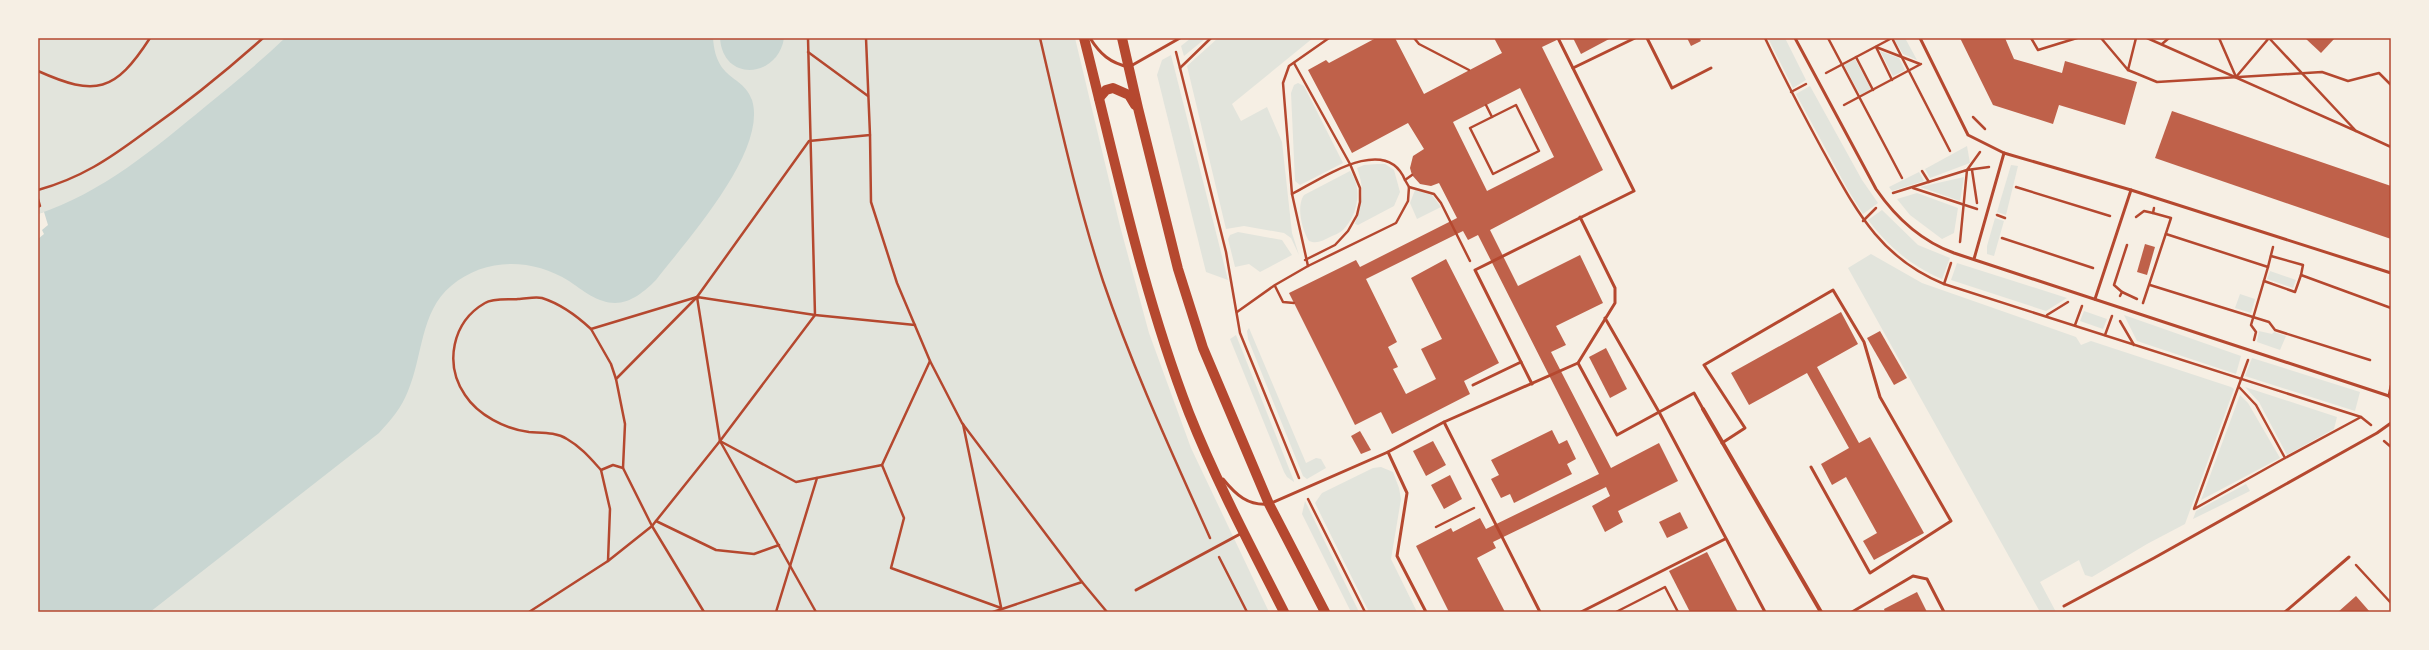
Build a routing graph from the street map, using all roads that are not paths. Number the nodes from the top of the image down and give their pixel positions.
1 (1084, 38) edge
2 (1090, 38) edge
3 (1122, 38) edge
4 (1180, 38) edge
5 (1558, 38) edge
6 (1635, 38) edge
7 (1647, 38) edge
8 (1795, 38) edge
9 (1920, 38) edge
10 (1129, 67) junction
11 (1573, 68) junction
12 (1711, 68) dead end
13 (1099, 98) junction
14 (1138, 108) junction
15 (2004, 153) junction
16 (2131, 190) junction
17 (1580, 217) junction
18 (1974, 259) junction
19 (2391, 273) edge
20 (2095, 299) junction
21 (1605, 318) junction
22 (1521, 362) junction
23 (1578, 363) junction
24 (1532, 384) junction
25 (1472, 385) dead end
26 (2391, 386) edge
27 (2390, 398) edge
28 (1702, 409) joint
29 (1659, 412) junction
30 (1444, 422) junction
31 (2391, 422) edge
32 (1722, 443) junction
33 (1388, 452) junction
34 (1810, 467) dead end
35 (1216, 471) junction
36 (1270, 504) junction
37 (1244, 532) junction
38 (1725, 539) junction
39 (2349, 557) road end
40 (1136, 590) dead end
41 (2064, 606) dead end
42 (1284, 612) edge
43 (1324, 612) edge
44 (1426, 612) edge
45 (1540, 612) edge
46 (1581, 612) edge
47 (1765, 612) edge
48 (1821, 612) edge
49 (1852, 612) edge
50 (1944, 612) edge
51 (2285, 612) edge

1 - 13 main road
2 - 10 lane
3 - 10 main road
4 - 10 lane
5 - 11 lane
6 - 11 lane
7 - 12 lane
8 - 18 lane
9 - 15 lane
10 - 14 main road
11 - 17 lane
13 - 14 main road
13 - 35 main road
14 - 36 main road
15 - 16 lane
15 - 18 lane
16 - 19 lane
16 - 20 lane
17 - 21 lane
17 - 22 lane
18 - 20 lane
20 - 27 lane
21 - 23 lane
21 - 29 lane
22 - 24 lane
22 - 25 lane
23 - 24 lane
23 - 29 lane
24 - 30 lane
26 - 27 lane
28 - 29 lane
28 - 32 street
29 - 38 lane
30 - 33 lane
30 - 45 lane
31 - 41 lane
32 - 34 lane
32 - 48 street
33 - 36 lane
33 - 44 lane
35 - 36 lane
35 - 37 main road
36 - 43 main road
37 - 40 lane
37 - 42 main road
38 - 46 lane
38 - 47 lane
39 - 51 lane
49 - 50 lane

